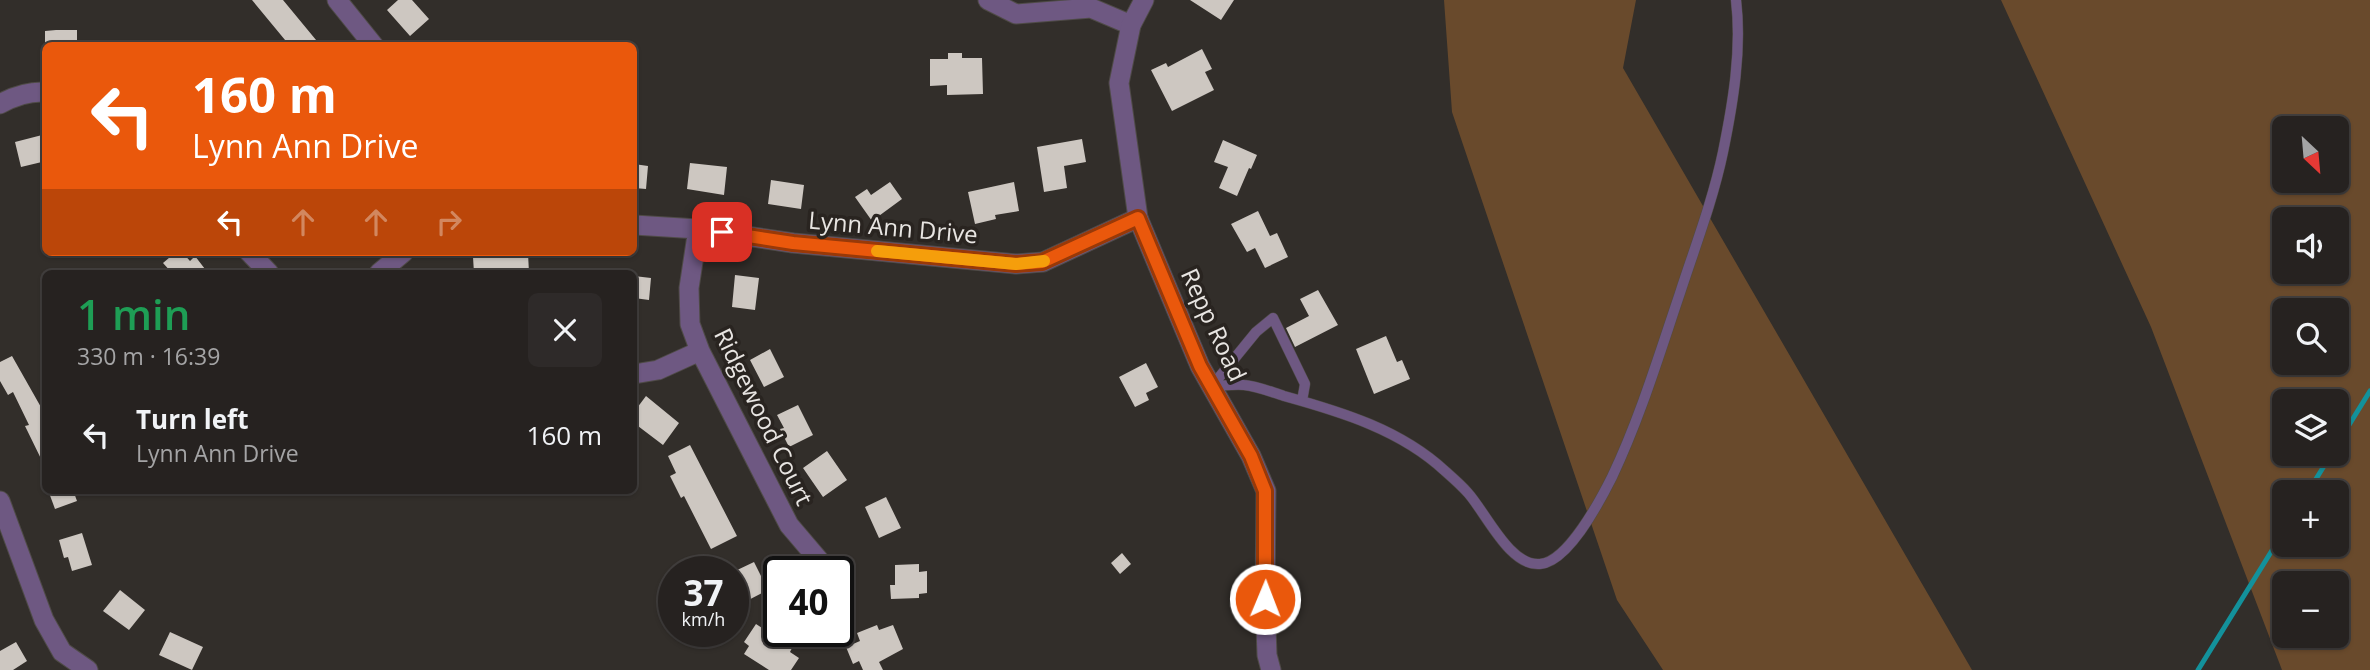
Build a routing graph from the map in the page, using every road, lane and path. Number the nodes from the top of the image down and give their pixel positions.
1 (337, 0) edge
2 (988, 0) edge
3 (1144, 0) edge
4 (1736, 0) edge
5 (1131, 25) junction
6 (371, 42) edge
7 (42, 92) edge
8 (0, 104) edge
9 (1138, 218) junction
10 (637, 225) edge
11 (698, 229) junction
12 (253, 256) edge
13 (399, 256) edge
14 (266, 270) edge
15 (383, 270) edge
16 (700, 351) junction
17 (637, 374) edge
18 (1212, 386) junction
19 (1301, 401) junction
20 (0, 501) edge
21 (815, 556) edge
22 (88, 670) edge
23 (1271, 670) edge

1 - 6 street
2 - 5 street
3 - 5 street, Repp Road
4 - 19 lane
5 - 9 street, Repp Road
7 - 8 street
9 - 11 street, Lynn Ann Drive
9 - 18 street, Repp Road
10 - 11 street, Lynn Ann Drive
11 - 16 street, Ridgewood Court
12 - 14 street
13 - 15 street
16 - 17 street
16 - 21 street, Ridgewood Court
18 - 19 lane
18 - 19 lane
18 - 23 street, Repp Road
20 - 22 street

